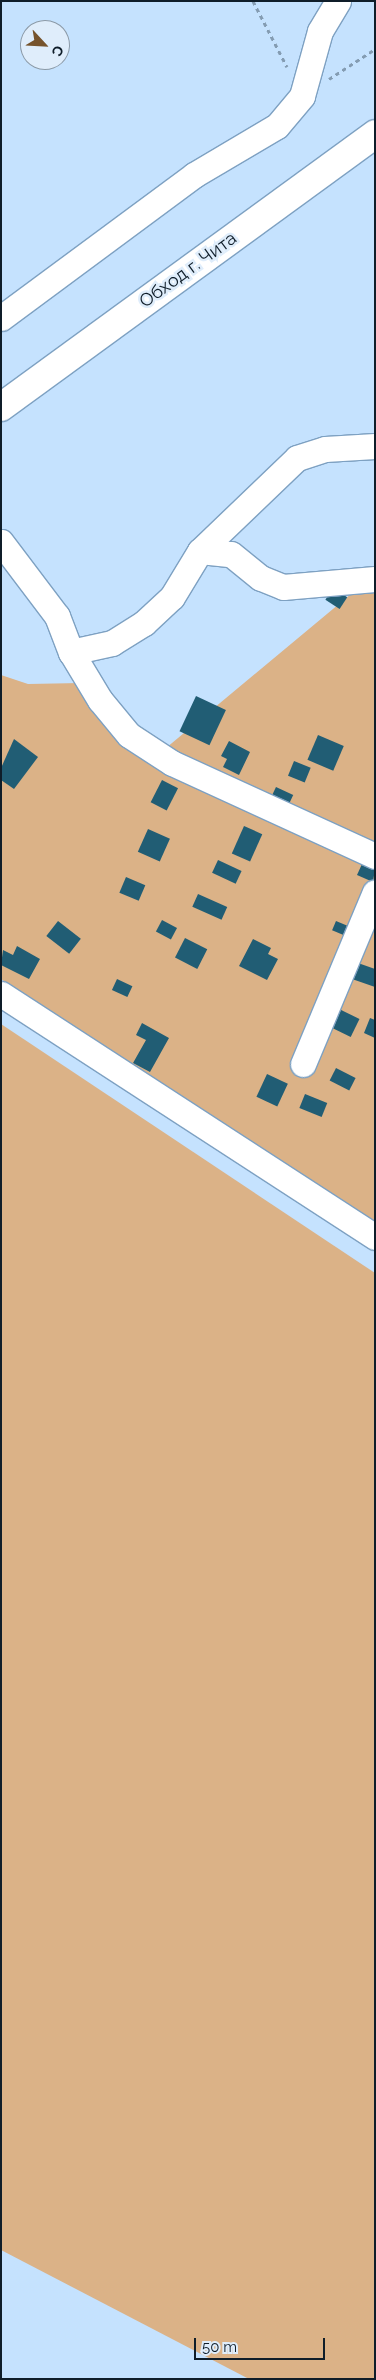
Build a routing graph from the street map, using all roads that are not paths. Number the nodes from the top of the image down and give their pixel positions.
1 (338, 1) edge
2 (375, 134) edge
3 (1, 318) edge
4 (1, 407) edge
5 (375, 446) edge
6 (1, 542) edge
7 (200, 551) junction
8 (375, 579) edge
9 (71, 652) junction
10 (375, 856) edge
11 (375, 892) edge
12 (1, 994) edge
13 (303, 1064) dead end
14 (375, 1237) edge

1 - 3 street
2 - 4 highway, Обход г. Чита
5 - 7 street
6 - 9 street
7 - 8 street
7 - 9 street
9 - 10 street
11 - 13 street
12 - 14 street

